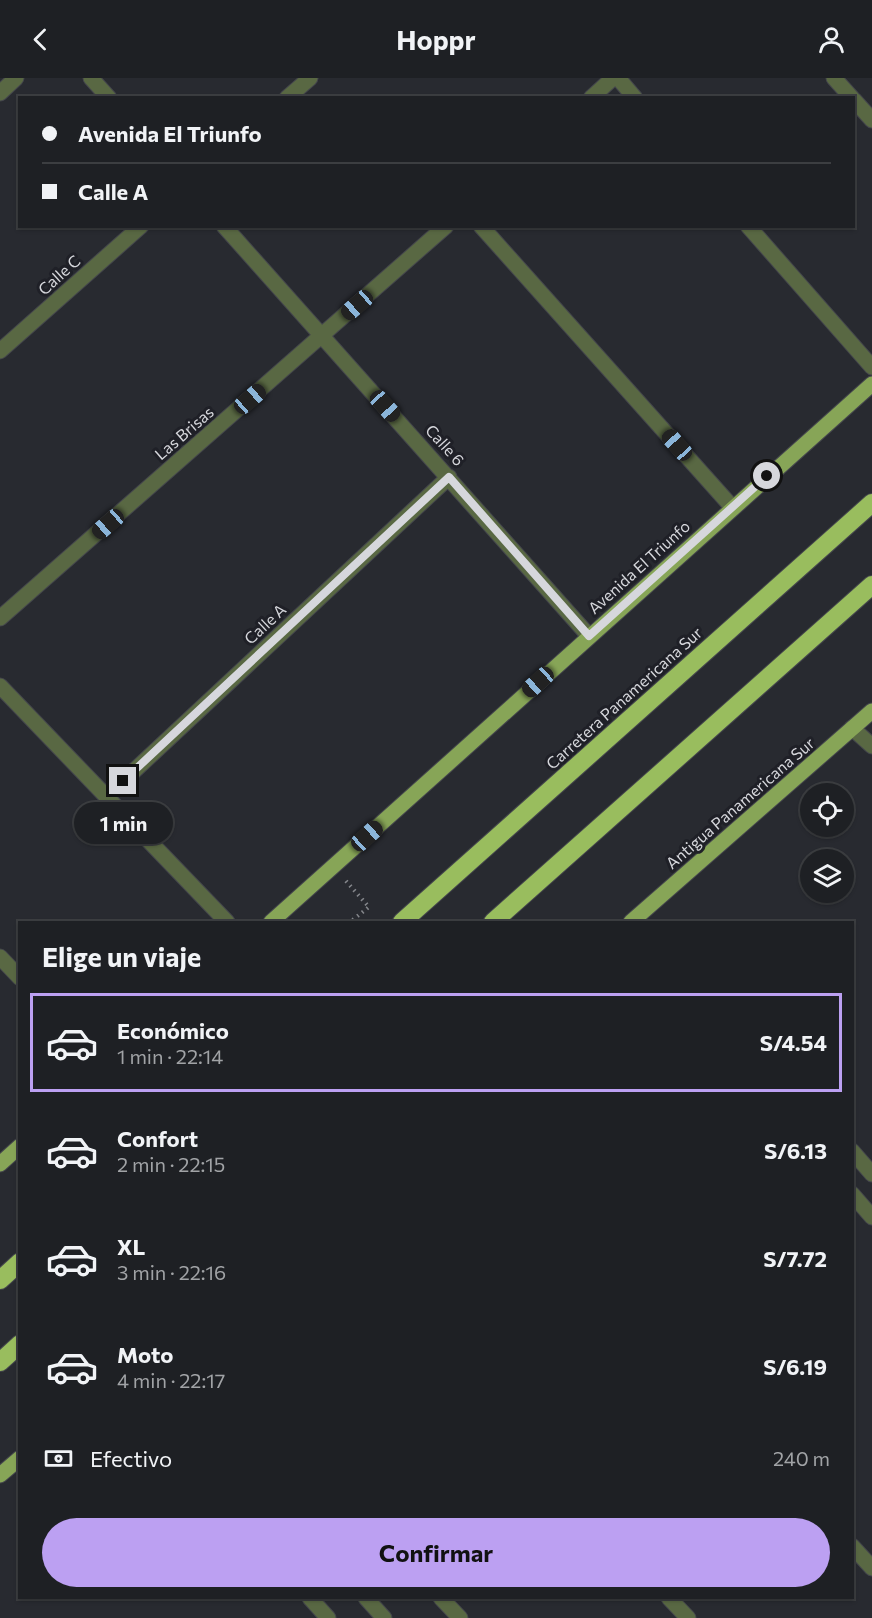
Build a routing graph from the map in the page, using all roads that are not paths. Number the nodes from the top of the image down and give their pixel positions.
1 (16, 78) edge
2 (91, 78) edge
3 (310, 78) edge
4 (613, 78) edge
5 (618, 78) edge
6 (834, 78) edge
7 (0, 93) edge
8 (107, 96) edge
9 (290, 96) edge
10 (593, 96) edge
11 (633, 96) edge
12 (850, 96) edge
13 (855, 101) edge
14 (871, 117) edge
15 (139, 228) edge
16 (226, 228) edge
17 (444, 228) edge
18 (483, 228) edge
19 (750, 228) edge
20 (322, 336) junction
21 (0, 351) edge
22 (872, 367) edge
23 (872, 384) edge
24 (449, 477) junction
25 (872, 503) edge
26 (732, 507) junction
27 (872, 585) edge
28 (0, 618) edge
29 (589, 636) junction
30 (0, 686) edge
31 (872, 711) edge
32 (852, 728) junction
33 (872, 746) edge
34 (106, 797) junction
35 (640, 920) edge
36 (226, 921) edge
37 (272, 921) edge
38 (403, 921) edge
39 (494, 921) edge
40 (0, 957) edge
41 (18, 976) edge
42 (18, 1148) edge
43 (854, 1153) edge
44 (0, 1164) edge
45 (872, 1174) edge
46 (854, 1196) edge
47 (872, 1217) edge
48 (18, 1265) edge
49 (0, 1280) edge
50 (18, 1346) edge
51 (0, 1362) edge
52 (18, 1460) edge
53 (0, 1476) edge
54 (854, 1548) edge
55 (872, 1568) edge
56 (311, 1599) edge
57 (367, 1599) edge
58 (442, 1599) edge
59 (670, 1599) edge
60 (328, 1618) edge
61 (384, 1618) edge
62 (460, 1618) edge
63 (688, 1618) edge

1 - 7 street
2 - 8 street
3 - 9 street
4 - 10 street
5 - 11 street
6 - 12 street
13 - 14 street
15 - 21 street, Calle C
16 - 20 street, Calle 6
17 - 20 street, Las Brisas
18 - 26 street
19 - 22 street
20 - 24 street, Calle 6
20 - 28 street, Las Brisas
23 - 26 main road, Avenida El Triunfo
24 - 29 street, Calle 6
24 - 34 street, Calle A
25 - 38 highway, Carretera Panamericana Sur
26 - 29 main road, Avenida El Triunfo
27 - 39 highway
29 - 37 main road, Avenida El Triunfo
30 - 34 street
31 - 32 main road, Antigua Panamericana Sur
32 - 33 street
32 - 35 main road, Antigua Panamericana Sur
34 - 36 street
40 - 41 street
42 - 44 main road
43 - 45 street
46 - 47 street
48 - 49 highway
50 - 51 highway
52 - 53 main road
54 - 55 street
56 - 60 street
57 - 61 street
58 - 62 street
59 - 63 street

